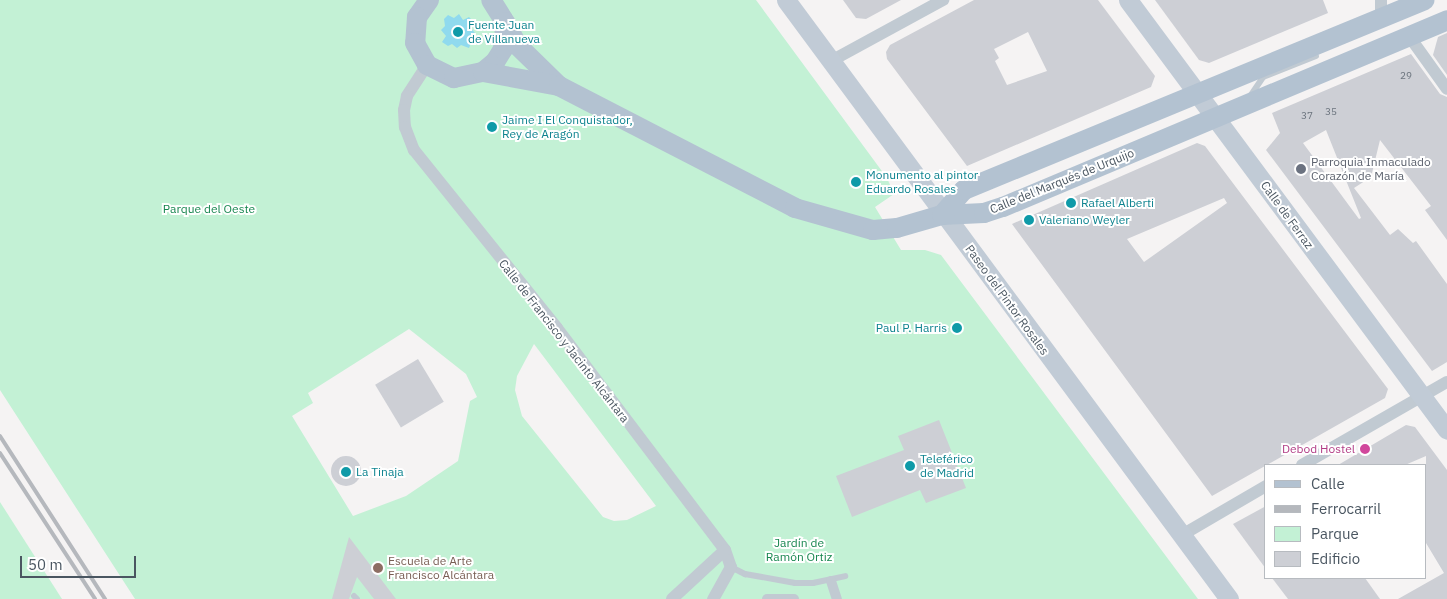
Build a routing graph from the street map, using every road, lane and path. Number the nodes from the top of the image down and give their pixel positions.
1 (429, 0) edge
2 (491, 0) edge
3 (786, 0) edge
4 (944, 0) edge
5 (1128, 0) edge
6 (1424, 0) edge
7 (414, 8) edge
8 (1381, 9) edge
9 (503, 19) junction
10 (1447, 20) edge
11 (1409, 36) junction
12 (1316, 56) dead end
13 (831, 61) junction
14 (428, 65) junction
15 (483, 72) junction
16 (559, 86) junction
17 (1447, 89) edge
18 (1198, 94) junction
19 (1245, 105) junction
20 (1215, 117) junction
21 (942, 215) junction
22 (1447, 382) edge
23 (1421, 397) junction
24 (1447, 430) edge
25 (1304, 464) edge
26 (1264, 487) edge
27 (1182, 535) junction
28 (725, 550) junction
29 (731, 567) junction
30 (845, 576) dead end
31 (831, 581) junction
32 (672, 599) edge
33 (714, 599) edge
34 (766, 599) edge
35 (794, 599) edge
36 (837, 599) edge
37 (1229, 599) edge

1 - 7 main road
2 - 9 main road
3 - 13 main road, Paseo del Pintor Rosales
4 - 13 street
5 - 18 main road, Calle de Ferraz
6 - 8 main road
7 - 14 main road
8 - 18 main road
9 - 15 main road
9 - 16 main road
10 - 11 main road, Calle del Marqués de Urquijo
11 - 17 street
11 - 19 main road, Calle del Marqués de Urquijo
12 - 19 lane
13 - 21 main road, Paseo del Pintor Rosales
14 - 15 main road
14 - 28 street, Calle de Francisco y Jacinto Alcántara
15 - 16 main road
16 - 21 main road
18 - 20 main road, Calle de Ferraz
18 - 21 main road
19 - 20 main road, Calle del Marqués de Urquijo
20 - 21 main road, Calle del Marqués de Urquijo
20 - 23 main road, Calle de Ferraz
21 - 27 main road, Paseo del Pintor Rosales
22 - 23 street
23 - 24 main road, Calle de Ferraz
23 - 25 street
26 - 27 street
27 - 37 main road, Paseo del Pintor Rosales
28 - 29 street, Calle de Francisco y Jacinto Alcántara
28 - 32 street
29 - 31 lane
29 - 33 street
30 - 31 lane
31 - 36 street
34 - 35 street

